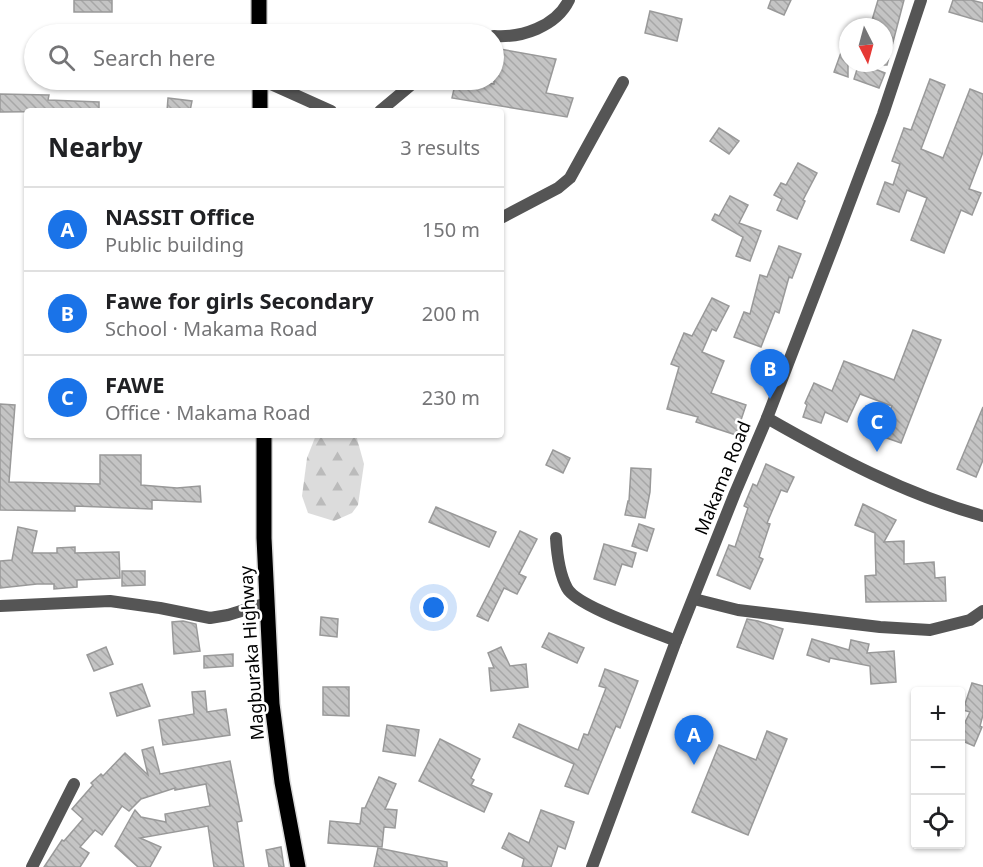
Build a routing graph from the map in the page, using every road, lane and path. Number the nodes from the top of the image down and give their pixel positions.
1 (259, 0) edge
2 (569, 0) edge
3 (921, 0) edge
4 (259, 24) edge
5 (504, 37) edge
6 (623, 82) dead end
7 (261, 90) edge
8 (284, 90) edge
9 (405, 90) edge
10 (260, 108) edge
11 (324, 108) edge
12 (384, 108) edge
13 (504, 216) edge
14 (767, 418) junction
15 (264, 438) edge
16 (983, 516) edge
17 (556, 538) dead end
18 (694, 599) junction
19 (267, 603) junction
20 (0, 606) edge
21 (983, 611) edge
22 (676, 641) junction
23 (74, 784) dead end
24 (32, 867) edge
25 (298, 867) edge
26 (591, 867) edge

1 - 4 main road
2 - 5 street
3 - 14 street, Makama Road
6 - 13 street
7 - 10 main road
8 - 11 street
9 - 12 street
14 - 16 street
14 - 18 street, Makama Road
15 - 19 main road, Magburaka Highway
17 - 22 street
18 - 21 street
18 - 22 street, Makama Road
19 - 20 street
19 - 25 main road, Magburaka Highway
22 - 26 street, Makama Road
23 - 24 street

